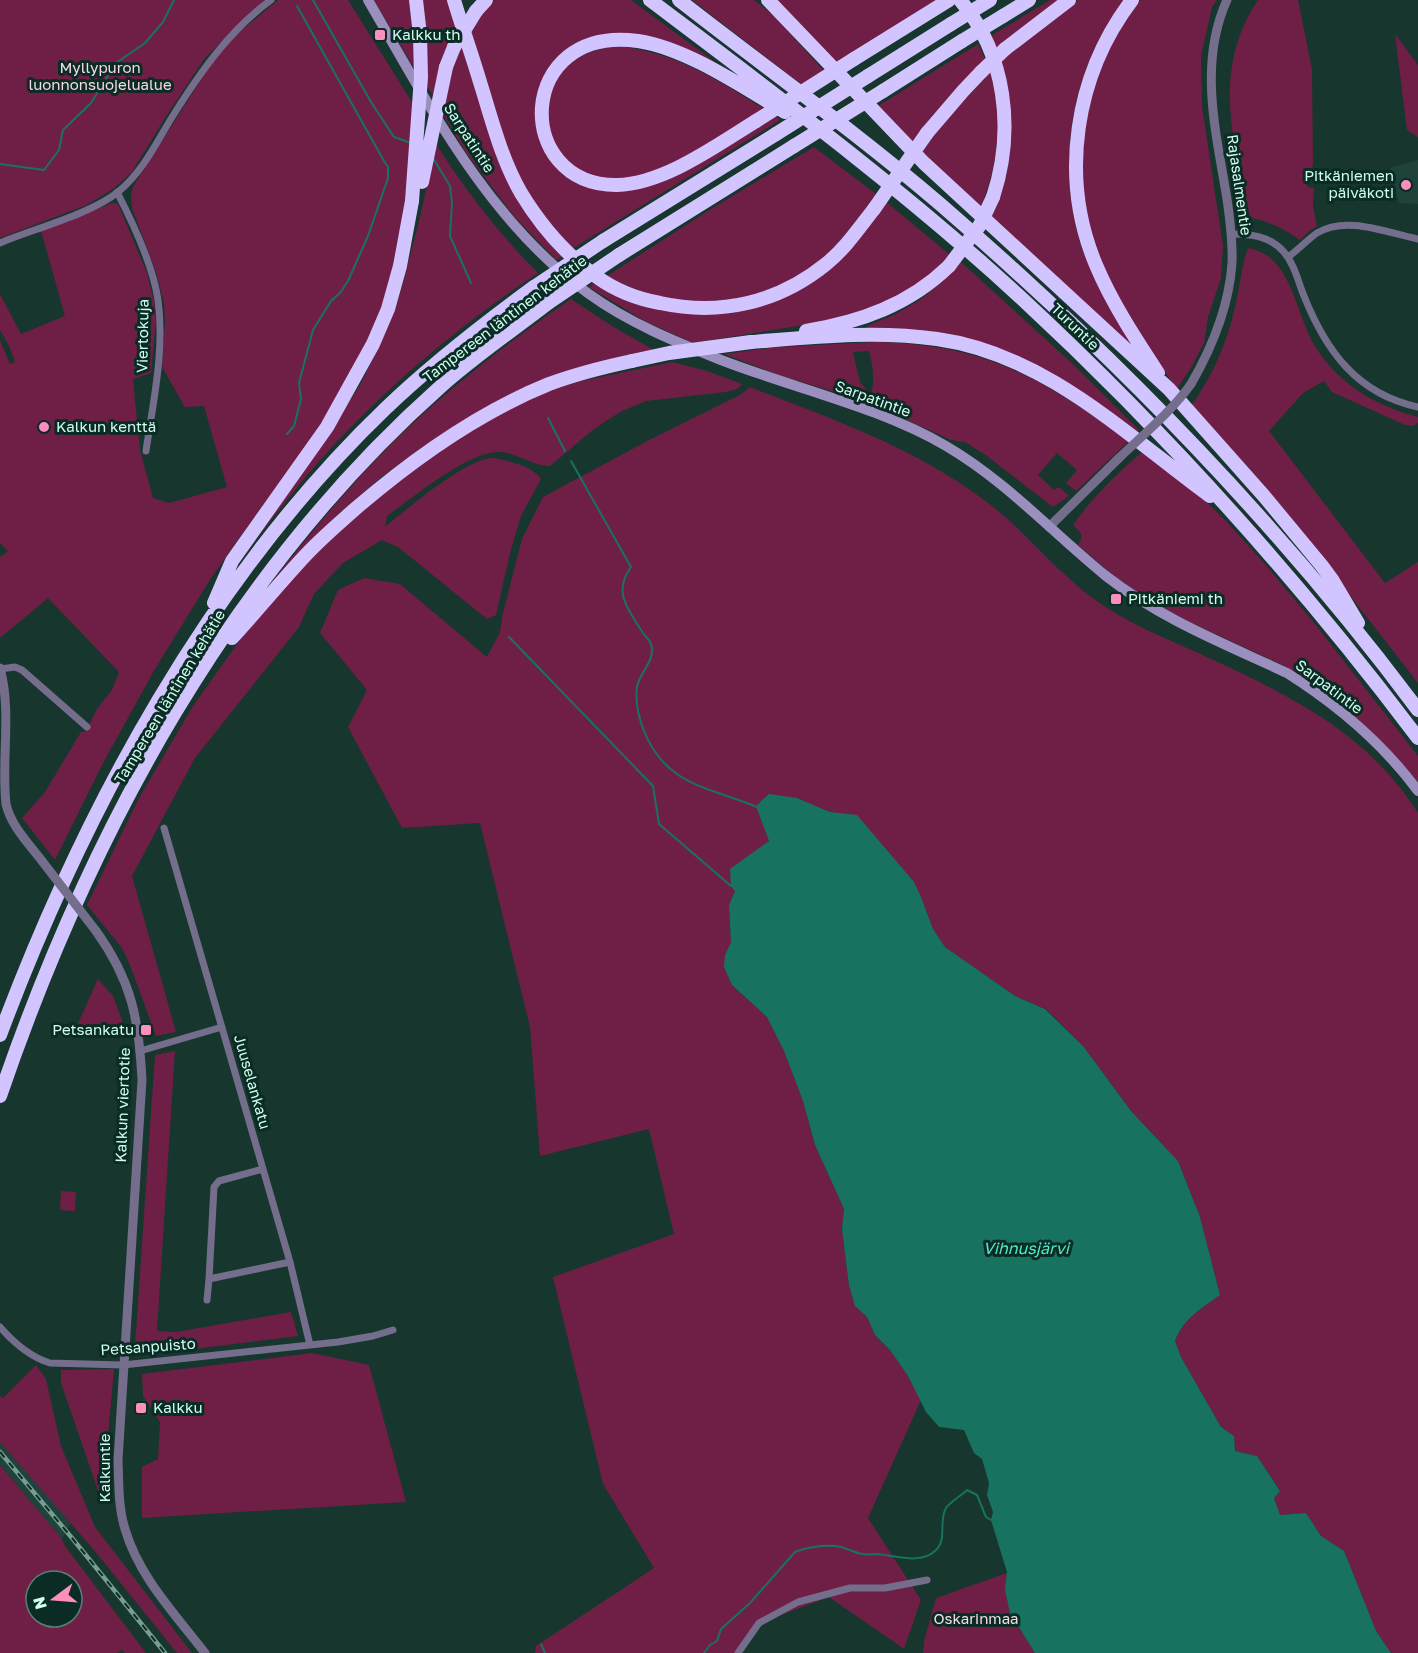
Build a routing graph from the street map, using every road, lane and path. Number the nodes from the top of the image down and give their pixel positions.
1 (271, 0) edge
2 (368, 0) edge
3 (416, 0) edge
4 (453, 0) edge
5 (486, 0) edge
6 (650, 0) edge
7 (679, 0) edge
8 (768, 0) edge
9 (960, 0) edge
10 (990, 0) edge
11 (1029, 0) edge
12 (1069, 0) edge
13 (1132, 0) edge
14 (1227, 0) edge
15 (943, 3) edge
16 (835, 141) junction
17 (117, 192) junction
18 (415, 201) junction
19 (1232, 234) junction
20 (1418, 239) edge
21 (0, 243) edge
22 (1288, 257) junction
23 (751, 342) junction
24 (1169, 389) junction
25 (1418, 407) edge
26 (146, 451) dead end
27 (1236, 515) junction
28 (1049, 527) junction
29 (202, 633) junction
30 (1376, 653) junction
31 (0, 668) edge
32 (204, 668) junction
33 (1418, 710) edge
34 (87, 727) dead end
35 (1418, 738) edge
36 (1418, 791) edge
37 (164, 828) dead end
38 (222, 1027) junction
39 (0, 1035) edge
40 (141, 1052) junction
41 (0, 1096) edge
42 (263, 1169) junction
43 (290, 1262) junction
44 (209, 1278) junction
45 (207, 1300) dead end
46 (0, 1327) edge
47 (393, 1330) dead end
48 (310, 1345) junction
49 (123, 1365) junction
50 (927, 1580) dead end
51 (205, 1653) edge
52 (738, 1653) edge

1 - 17 street
2 - 28 main road, Sarpatintie
3 - 18 highway, bridge
4 - 12 highway, bridge
5 - 18 highway, bridge
6 - 16 highway, Turuntie
7 - 30 highway, Turuntie
8 - 24 highway
9 - 23 highway, bridge
10 - 29 highway, Tampereen läntinen kehätie, bridge
11 - 32 highway, Tampereen läntinen kehätie, bridge
13 - 24 highway
14 - 19 street, Rajasalmentie
15 - 16 highway, bridge
16 - 27 highway, Turuntie
17 - 21 street
17 - 26 street, Viertokuja
18 - 29 highway
19 - 22 street
19 - 28 street, Rajasalmentie, bridge
20 - 22 street
22 - 25 street
23 - 27 highway
23 - 32 highway, bridge
24 - 30 highway
27 - 35 highway, Turuntie
28 - 36 main road, Sarpatintie
29 - 39 highway, Tampereen läntinen kehätie
30 - 33 highway, Turuntie
31 - 34 street, Kalkun viertotie
31 - 40 street, Kalkun viertotie, bridge
32 - 41 highway, Tampereen läntinen kehätie
37 - 38 street, Juuselankatu
38 - 40 street
38 - 42 street, Juuselankatu
40 - 49 street, Kalkun viertotie
42 - 43 street, Juuselankatu
42 - 44 street
43 - 44 street
43 - 48 street, Juuselankatu
44 - 45 street
46 - 49 street, Petsanpuisto
47 - 48 street, Petsanpuisto
48 - 49 street, Petsanpuisto
49 - 51 street, Kalkuntie
50 - 52 street

